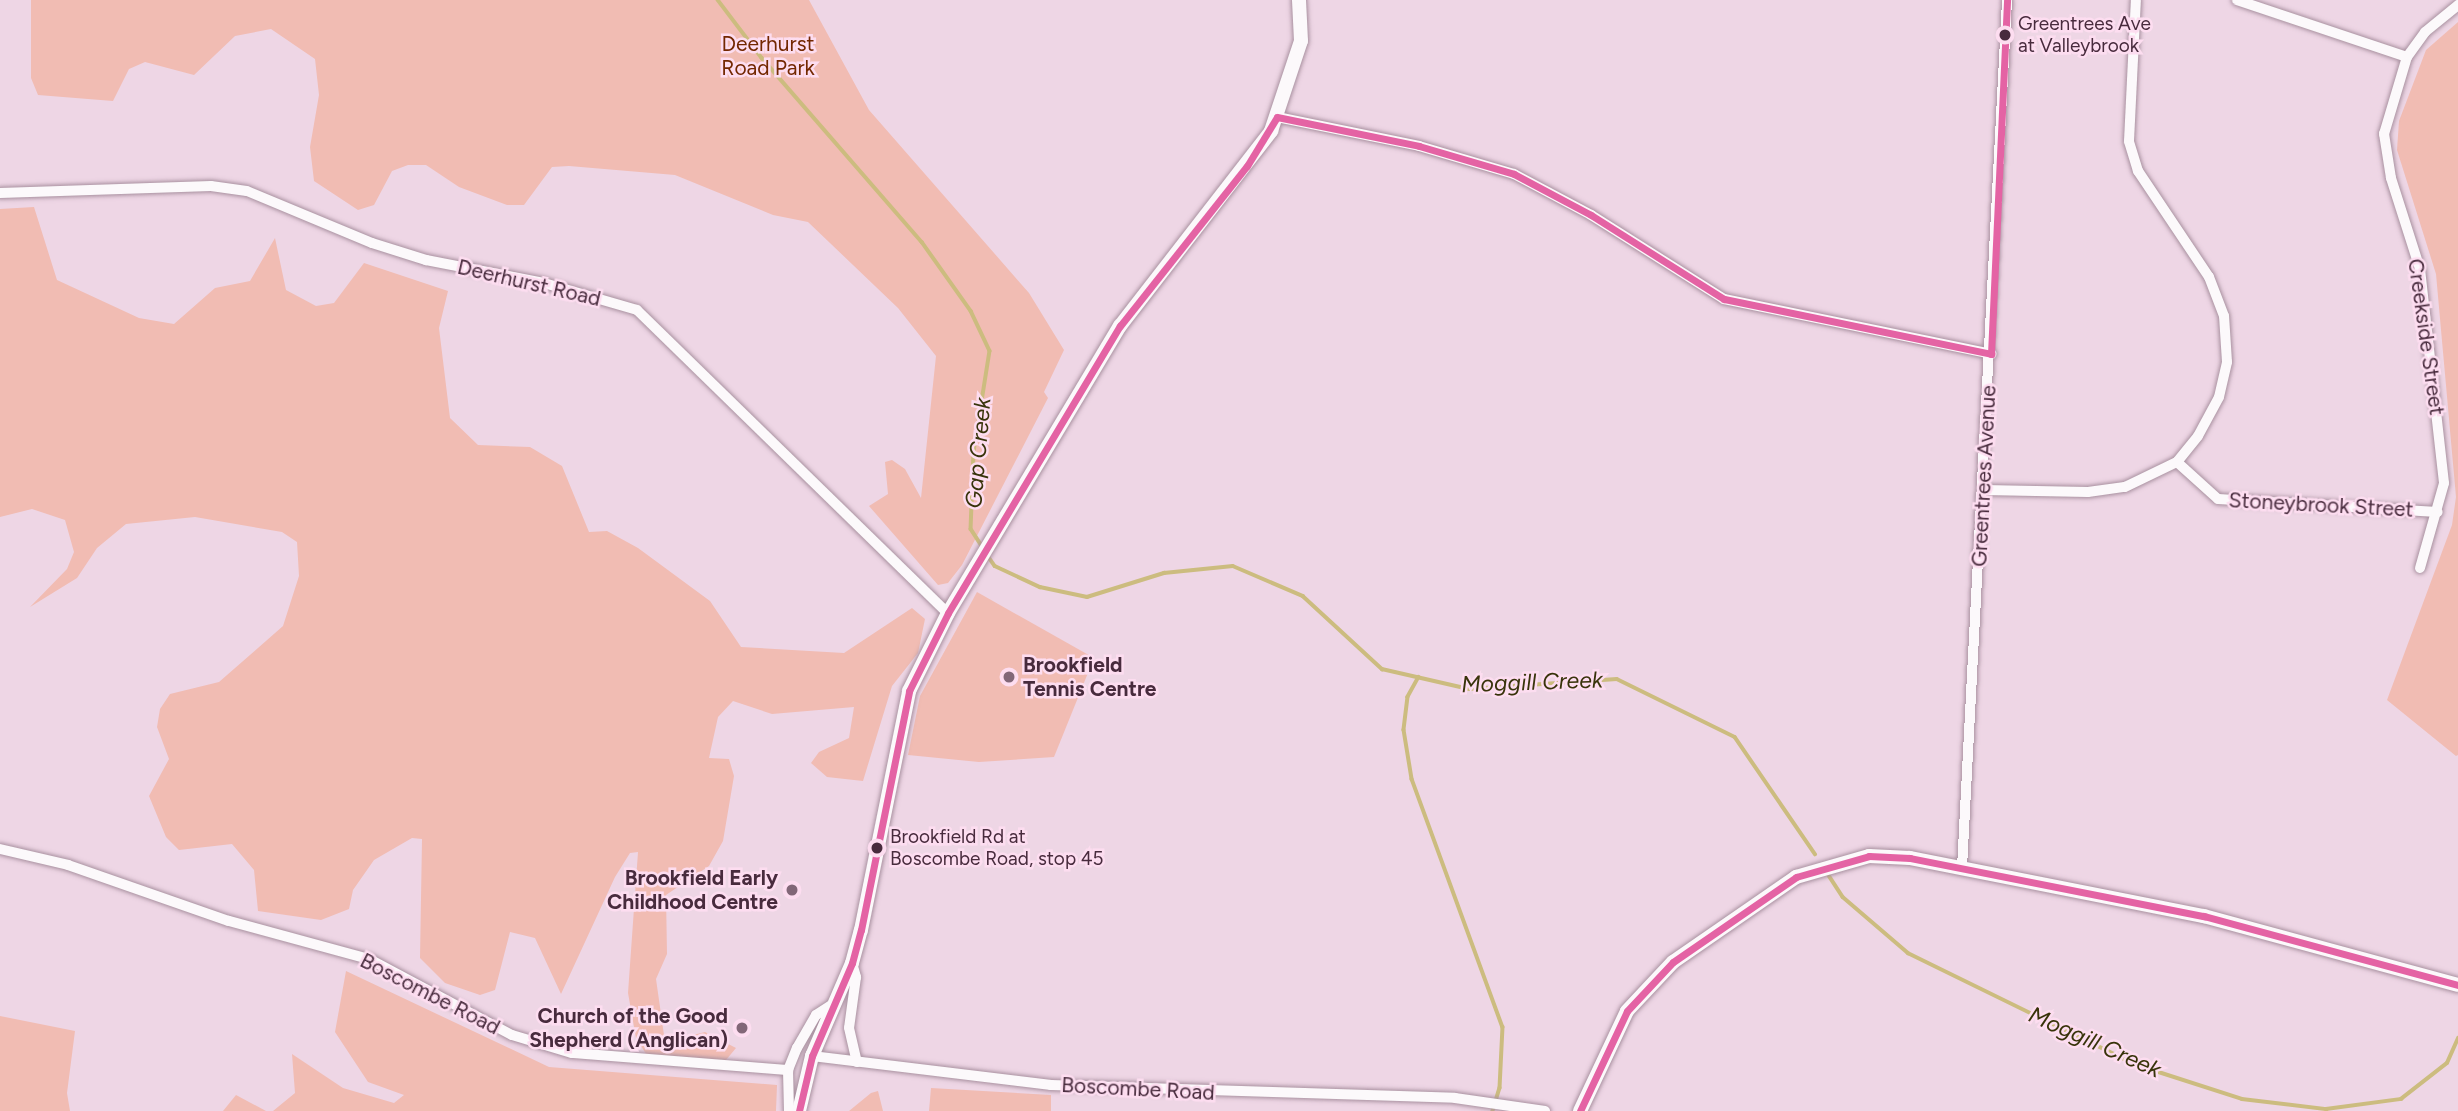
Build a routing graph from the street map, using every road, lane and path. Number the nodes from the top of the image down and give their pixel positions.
1 (1299, 0) edge
2 (2007, 0) edge
3 (2136, 0) edge
4 (2238, 0) edge
5 (2458, 5) edge
6 (2407, 57) junction
7 (1277, 117) junction
8 (0, 193) edge
9 (1991, 354) junction
10 (2177, 462) junction
11 (1984, 490) junction
12 (2438, 512) junction
13 (2420, 568) dead end
14 (948, 613) junction
15 (0, 849) edge
16 (1962, 868) junction
17 (852, 963) junction
18 (2458, 985) edge
19 (837, 1001) junction
20 (812, 1056) junction
21 (857, 1062) junction
22 (788, 1070) junction
23 (789, 1111) edge
24 (799, 1111) edge
25 (1545, 1111) edge
26 (1580, 1111) edge

1 - 7 main road
2 - 9 street, Greentrees Avenue
3 - 10 street
4 - 6 street
5 - 6 street, Creekside Street
6 - 12 street, Creekside Street
7 - 9 street
7 - 14 main road
8 - 14 street, Deerhurst Road
9 - 11 street, Greentrees Avenue
10 - 11 street
10 - 12 street, Stoneybrook Street
11 - 16 street, Greentrees Avenue
12 - 13 street, Creekside Street
14 - 17 main road
15 - 22 street, Boscombe Road
16 - 18 main road
16 - 26 main road
17 - 19 main road
17 - 21 street
19 - 20 main road
19 - 22 street
20 - 21 street, Boscombe Road
20 - 24 main road
21 - 25 street, Boscombe Road
22 - 23 street

